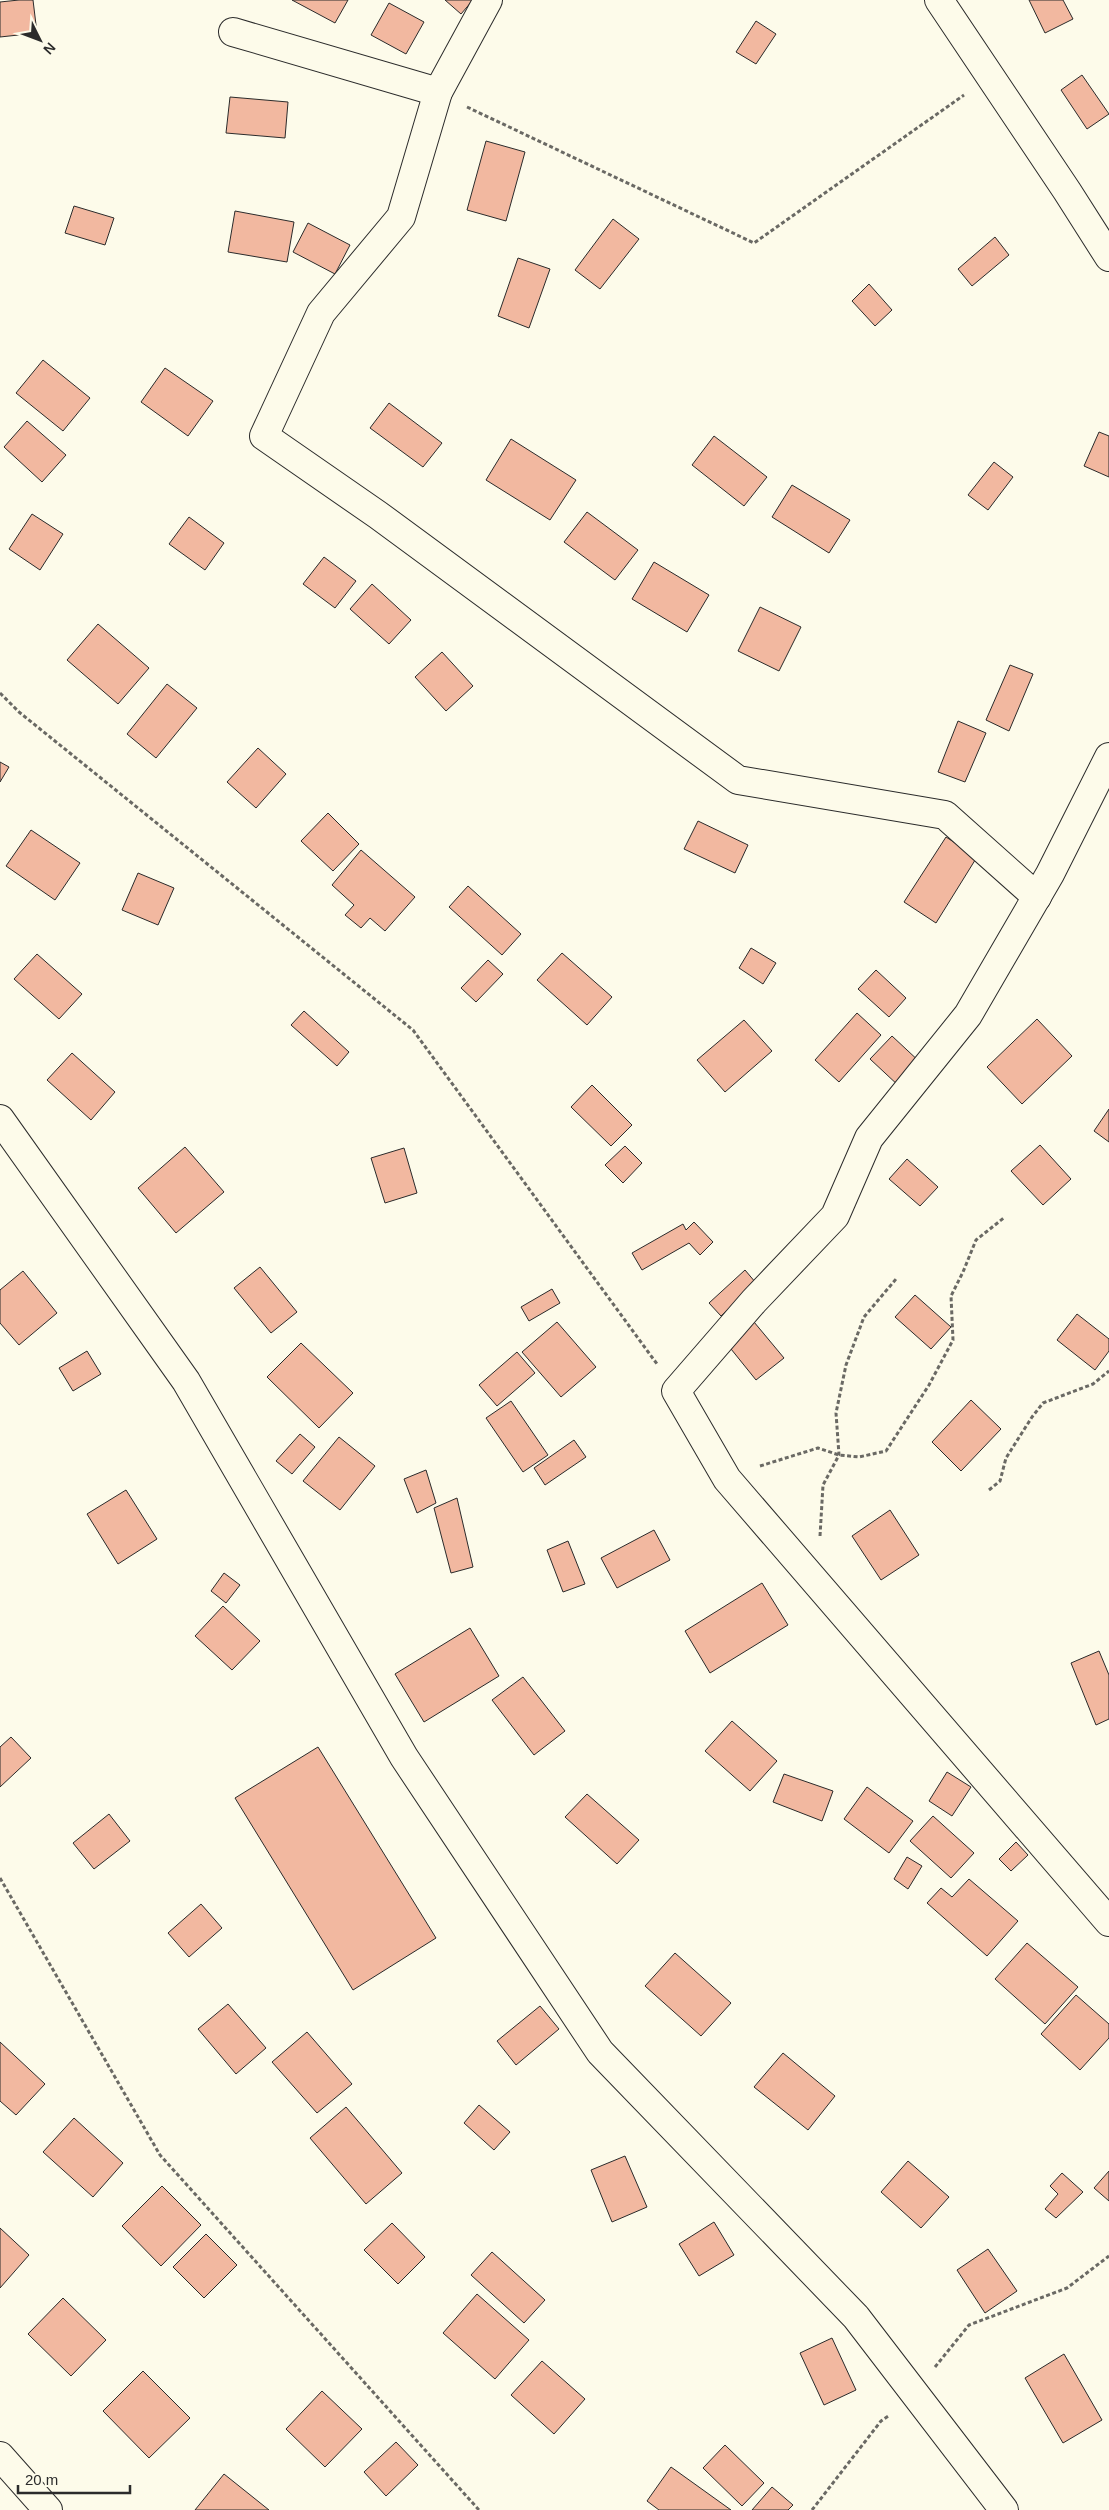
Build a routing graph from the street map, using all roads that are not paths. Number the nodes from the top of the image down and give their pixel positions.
1 (488, 0) edge
2 (939, 0) edge
3 (233, 32) dead end
4 (438, 92) junction
5 (1109, 257) edge
6 (1109, 757) edge
7 (1037, 897) junction
8 (0, 1119) edge
9 (1109, 1922) edge
10 (0, 2456) edge
11 (48, 2510) edge
12 (1004, 2510) edge

1 - 4 street
2 - 5 street
3 - 4 street
4 - 7 street
6 - 7 street
7 - 9 street
8 - 12 street
10 - 11 street

